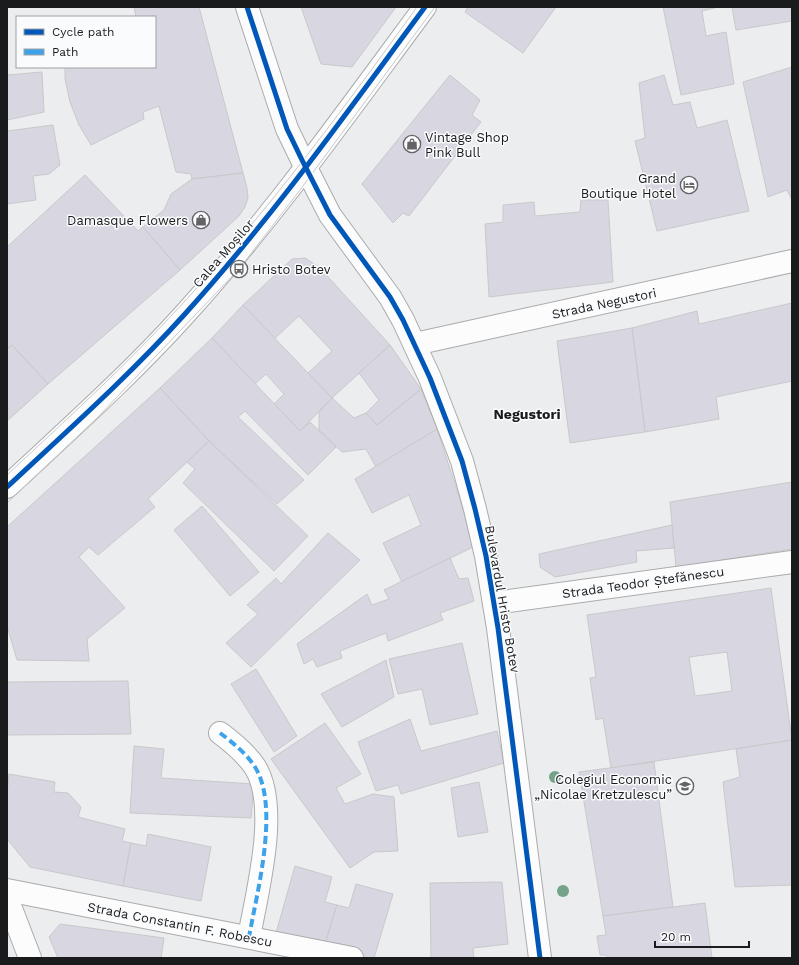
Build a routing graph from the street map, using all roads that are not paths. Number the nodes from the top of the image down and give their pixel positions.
1 (247, 7) edge
2 (425, 7) edge
3 (306, 168) junction
4 (792, 261) edge
5 (415, 344) junction
6 (7, 487) edge
7 (792, 562) edge
8 (494, 603) junction
9 (220, 733) dead end
10 (7, 890) edge
11 (7, 898) edge
12 (249, 937) junction
13 (30, 958) edge
14 (352, 958) edge
15 (540, 958) edge

1 - 3 street, Bulevardul Hristo Botev
2 - 3 street, Calea Moșilor
3 - 5 street, Bulevardul Hristo Botev
3 - 6 street, Calea Moșilor
4 - 5 street, Strada Negustori
5 - 8 street, Bulevardul Hristo Botev
7 - 8 street, Strada Teodor Ștefănescu
8 - 15 street, Bulevardul Hristo Botev
9 - 12 street
10 - 12 street, Strada Constantin F. Robescu
11 - 13 street
12 - 14 street, Strada Constantin F. Robescu

